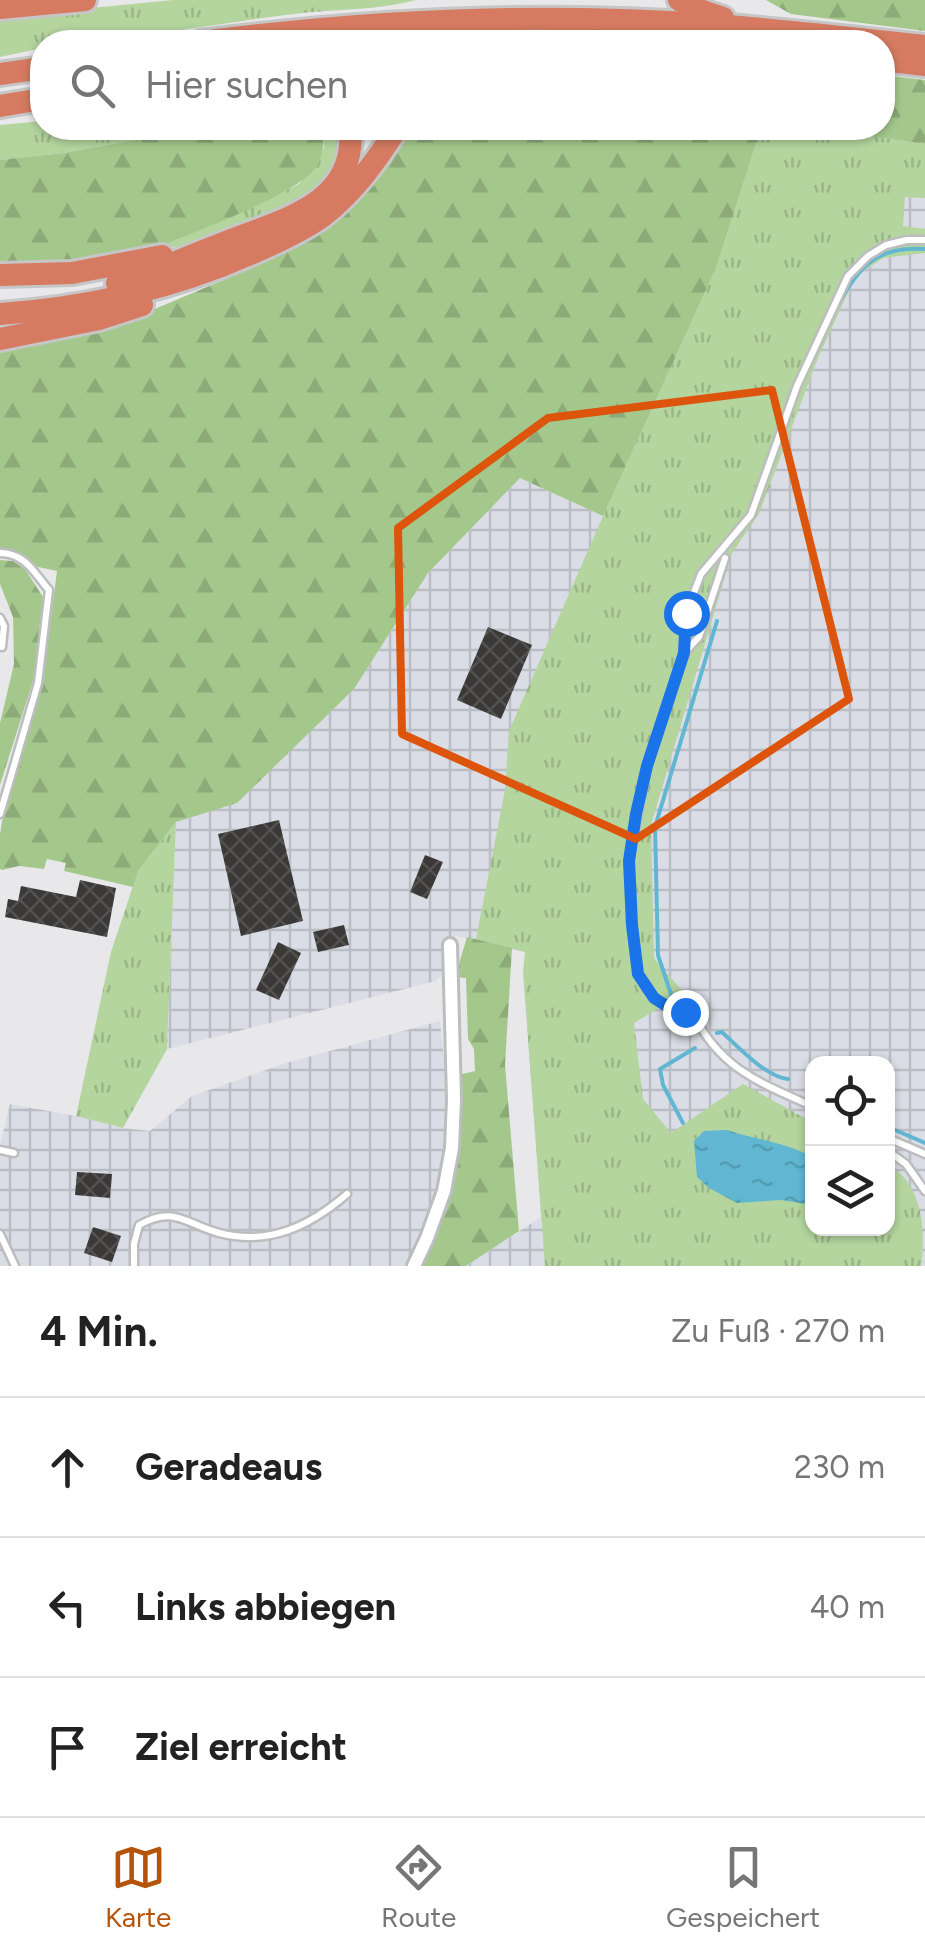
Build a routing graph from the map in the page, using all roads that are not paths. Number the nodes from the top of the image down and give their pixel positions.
1 (86, 0) edge
2 (537, 0) edge
3 (678, 0) edge
4 (0, 8) edge
5 (765, 29) junction
6 (310, 30) edge
7 (397, 30) edge
8 (477, 30) edge
9 (488, 30) edge
10 (774, 30) edge
11 (895, 43) edge
12 (925, 46) edge
13 (895, 62) edge
14 (925, 65) edge
15 (30, 70) edge
16 (0, 74) edge
17 (30, 100) edge
18 (0, 106) edge
19 (350, 140) edge
20 (389, 140) edge
21 (925, 240) edge
22 (225, 254) junction
23 (0, 276) edge
24 (0, 300) edge
25 (0, 314) edge
26 (0, 339) edge
27 (0, 553) edge
28 (725, 558) dead end
29 (0, 618) edge
30 (2, 647) edge
31 (684, 653) junction
32 (0, 814) edge
33 (450, 945) dead end
34 (805, 1103) edge
35 (895, 1141) edge
36 (0, 1150) edge
37 (14, 1153) dead end
38 (925, 1154) edge
39 (895, 1156) edge
40 (925, 1190) edge
41 (347, 1194) dead end
42 (0, 1234) edge
43 (15, 1266) edge
44 (134, 1266) edge
45 (414, 1266) edge

1 - 4 highway
2 - 8 highway
3 - 5 highway
5 - 9 highway
5 - 10 highway
6 - 7 highway
11 - 12 highway
13 - 14 highway
15 - 16 highway
17 - 18 highway
19 - 22 highway
20 - 22 highway
21 - 31 lane
22 - 23 highway
22 - 24 highway
22 - 25 highway
22 - 26 highway
27 - 32 lane
28 - 31 lane
29 - 30 lane
31 - 34 lane
33 - 45 street
35 - 38 lane
36 - 37 lane
39 - 40 lane
41 - 44 lane
42 - 43 lane

